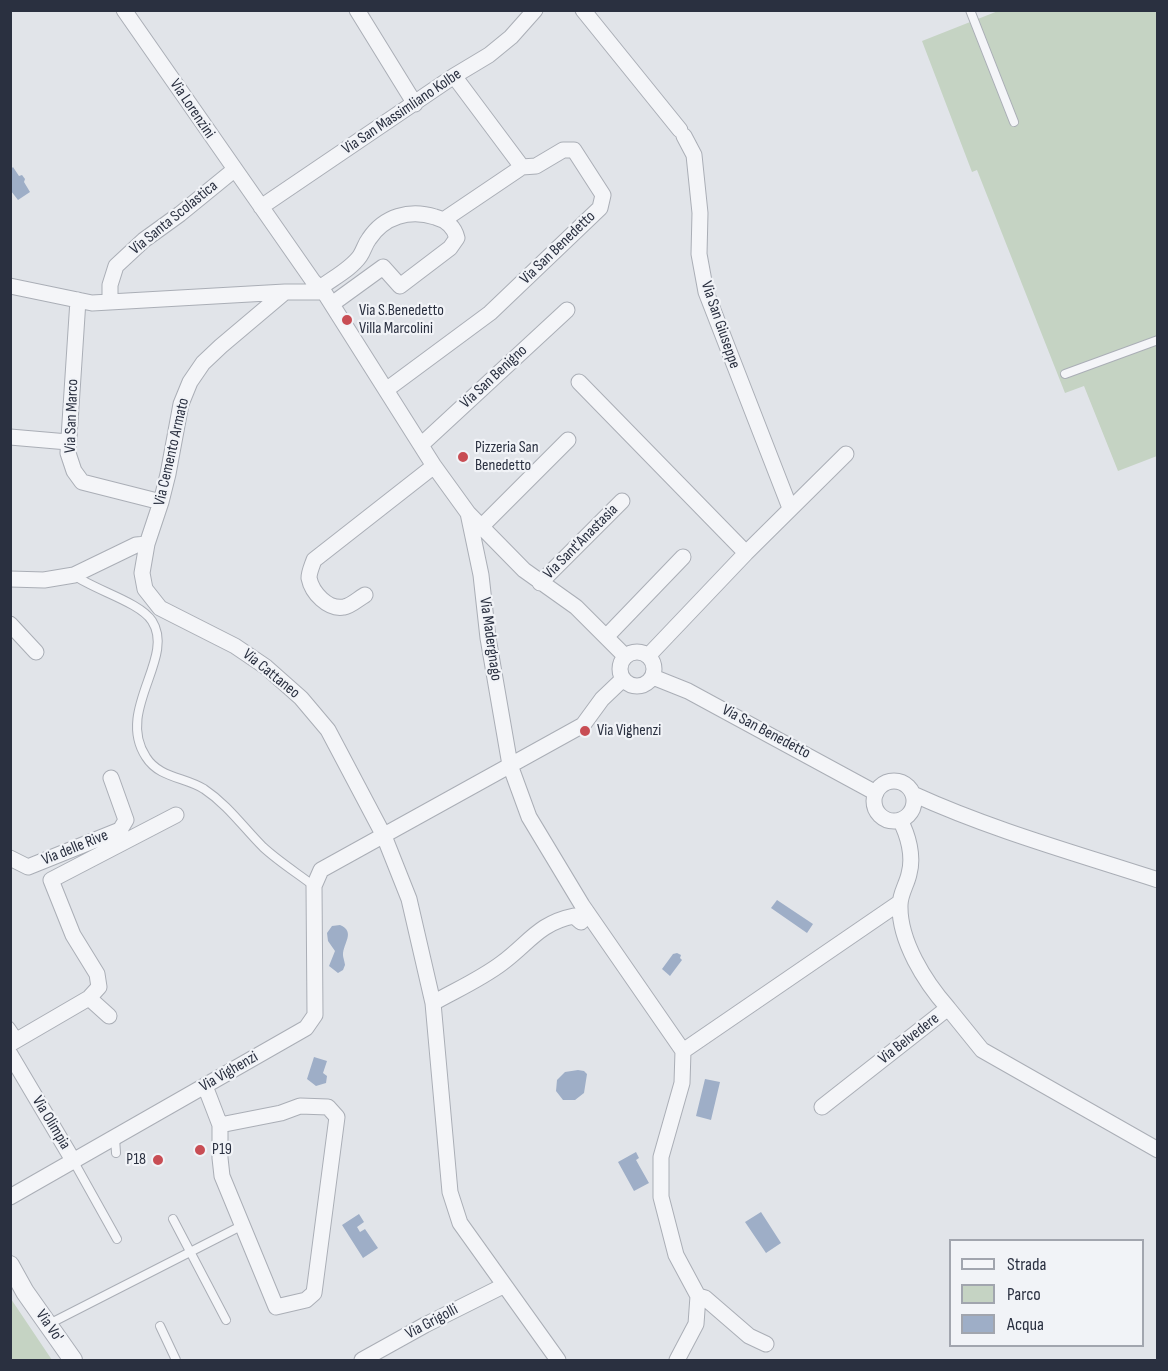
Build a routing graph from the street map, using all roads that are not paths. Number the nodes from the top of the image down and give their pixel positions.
1 (124, 10) edge
2 (357, 10) edge
3 (536, 10) edge
4 (583, 10) edge
5 (970, 10) edge
6 (454, 76) junction
7 (415, 104) junction
8 (1014, 122) dead end
9 (522, 167) junction
10 (234, 170) junction
11 (261, 207) junction
12 (445, 219) junction
13 (368, 241) junction
14 (383, 267) junction
15 (10, 286) edge
16 (322, 291) junction
17 (285, 292) junction
18 (78, 300) junction
19 (110, 302) junction
20 (567, 310) dead end
21 (1158, 340) edge
22 (1065, 374) dead end
23 (579, 382) dead end
24 (386, 390) junction
25 (10, 437) edge
26 (568, 440) dead end
27 (69, 442) junction
28 (421, 445) junction
29 (846, 454) dead end
30 (434, 465) junction
31 (622, 501) dead end
32 (161, 502) junction
33 (790, 508) junction
34 (468, 513) junction
35 (481, 527) junction
36 (147, 544) junction
37 (746, 553) junction
38 (683, 557) dead end
39 (74, 574) junction
40 (10, 579) edge
41 (540, 583) junction
42 (365, 595) dead end
43 (10, 624) edge
44 (607, 636) junction
45 (36, 652) dead end
46 (625, 656) junction
47 (648, 656) junction
48 (653, 677) junction
49 (623, 679) junction
50 (510, 765) junction
51 (111, 778) dead end
52 (876, 792) junction
53 (914, 794) junction
54 (956, 813) junction
55 (176, 815) dead end
56 (906, 815) junction
57 (384, 836) junction
58 (10, 858) edge
59 (1158, 880) edge
60 (314, 886) junction
61 (899, 903) junction
62 (581, 922) dead end
63 (89, 998) junction
64 (433, 1003) junction
65 (948, 1008) junction
66 (109, 1016) dead end
67 (13, 1037) edge
68 (683, 1051) junction
69 (10, 1054) edge
70 (205, 1086) junction
71 (822, 1107) dead end
72 (220, 1125) junction
73 (1158, 1150) edge
74 (74, 1162) junction
75 (10, 1197) edge
76 (173, 1219) dead end
77 (243, 1225) junction
78 (117, 1239) dead end
79 (190, 1253) junction
80 (10, 1265) edge
81 (10, 1276) edge
82 (503, 1286) junction
83 (25, 1292) junction
84 (698, 1296) junction
85 (226, 1320) dead end
86 (48, 1324) junction
87 (160, 1326) dead end
88 (766, 1344) dead end
89 (73, 1360) edge
90 (176, 1360) edge
91 (362, 1360) edge
92 (558, 1360) edge
93 (677, 1360) edge

1 - 10 street, Via Lorenzini
2 - 7 street
3 - 6 street, Via San Massimliano Kolbe
4 - 33 street, Via San Giuseppe
5 - 8 lane
6 - 7 street, Via San Massimliano Kolbe
6 - 9 street
7 - 11 street, Via San Massimliano Kolbe
9 - 12 street
9 - 24 street, Via San Benedetto
10 - 11 street, Via Lorenzini
10 - 19 street, Via Santa Scolastica
11 - 16 street, Via Lorenzini
12 - 13 street
12 - 14 street
13 - 14 street
13 - 16 street
14 - 16 street
15 - 18 street
16 - 17 street
16 - 24 street
17 - 19 street
17 - 32 street, Via Cemento Armato
18 - 19 street
18 - 27 street, Via San Marco
20 - 28 street, Via San Benigno
21 - 22 lane
23 - 37 street
24 - 28 street
25 - 27 street
26 - 35 street
27 - 32 street, Via San Marco
28 - 30 street
29 - 33 street
30 - 34 street
30 - 42 street
31 - 41 street, Via Sant'Anastasia
32 - 36 street, Via Cemento Armato
33 - 37 street
34 - 35 street
34 - 50 street, Via Madergnago
35 - 41 street
36 - 39 street
36 - 57 street, Via Cattaneo
37 - 47 street
38 - 44 street
39 - 40 street
39 - 60 lane
41 - 44 street
43 - 45 street
44 - 46 street
46 - 47 street
46 - 49 street
47 - 48 street
48 - 49 street
48 - 52 street, Via San Benedetto
49 - 50 street
50 - 57 street
50 - 68 street, Via Madergnago
51 - 58 street, Via delle Rive
52 - 53 street
52 - 56 street
53 - 54 street
53 - 56 street
54 - 56 street
54 - 59 street
55 - 63 street
56 - 61 street, Via Belvedere
57 - 60 street
57 - 64 street, Via Cattaneo
60 - 70 street, Via Vighenzi
61 - 65 street, Via Belvedere
61 - 68 street
62 - 64 street
63 - 66 street
63 - 67 street
64 - 82 street, Via Cattaneo
65 - 71 street, Via Belvedere
65 - 73 street
68 - 84 street
69 - 74 street, Via Olimpia
70 - 72 street
70 - 74 street, Via Vighenzi
72 - 77 street
72 - 77 street
74 - 75 street, Via Vighenzi
74 - 78 lane
76 - 79 lane
77 - 79 lane
79 - 85 lane
79 - 86 lane
80 - 83 street
81 - 83 street
82 - 91 street, Via Grigolli
82 - 92 street, Via Cattaneo
83 - 86 street, Via Vo'
84 - 88 street
84 - 93 street
86 - 89 street, Via Vo'
87 - 90 lane

